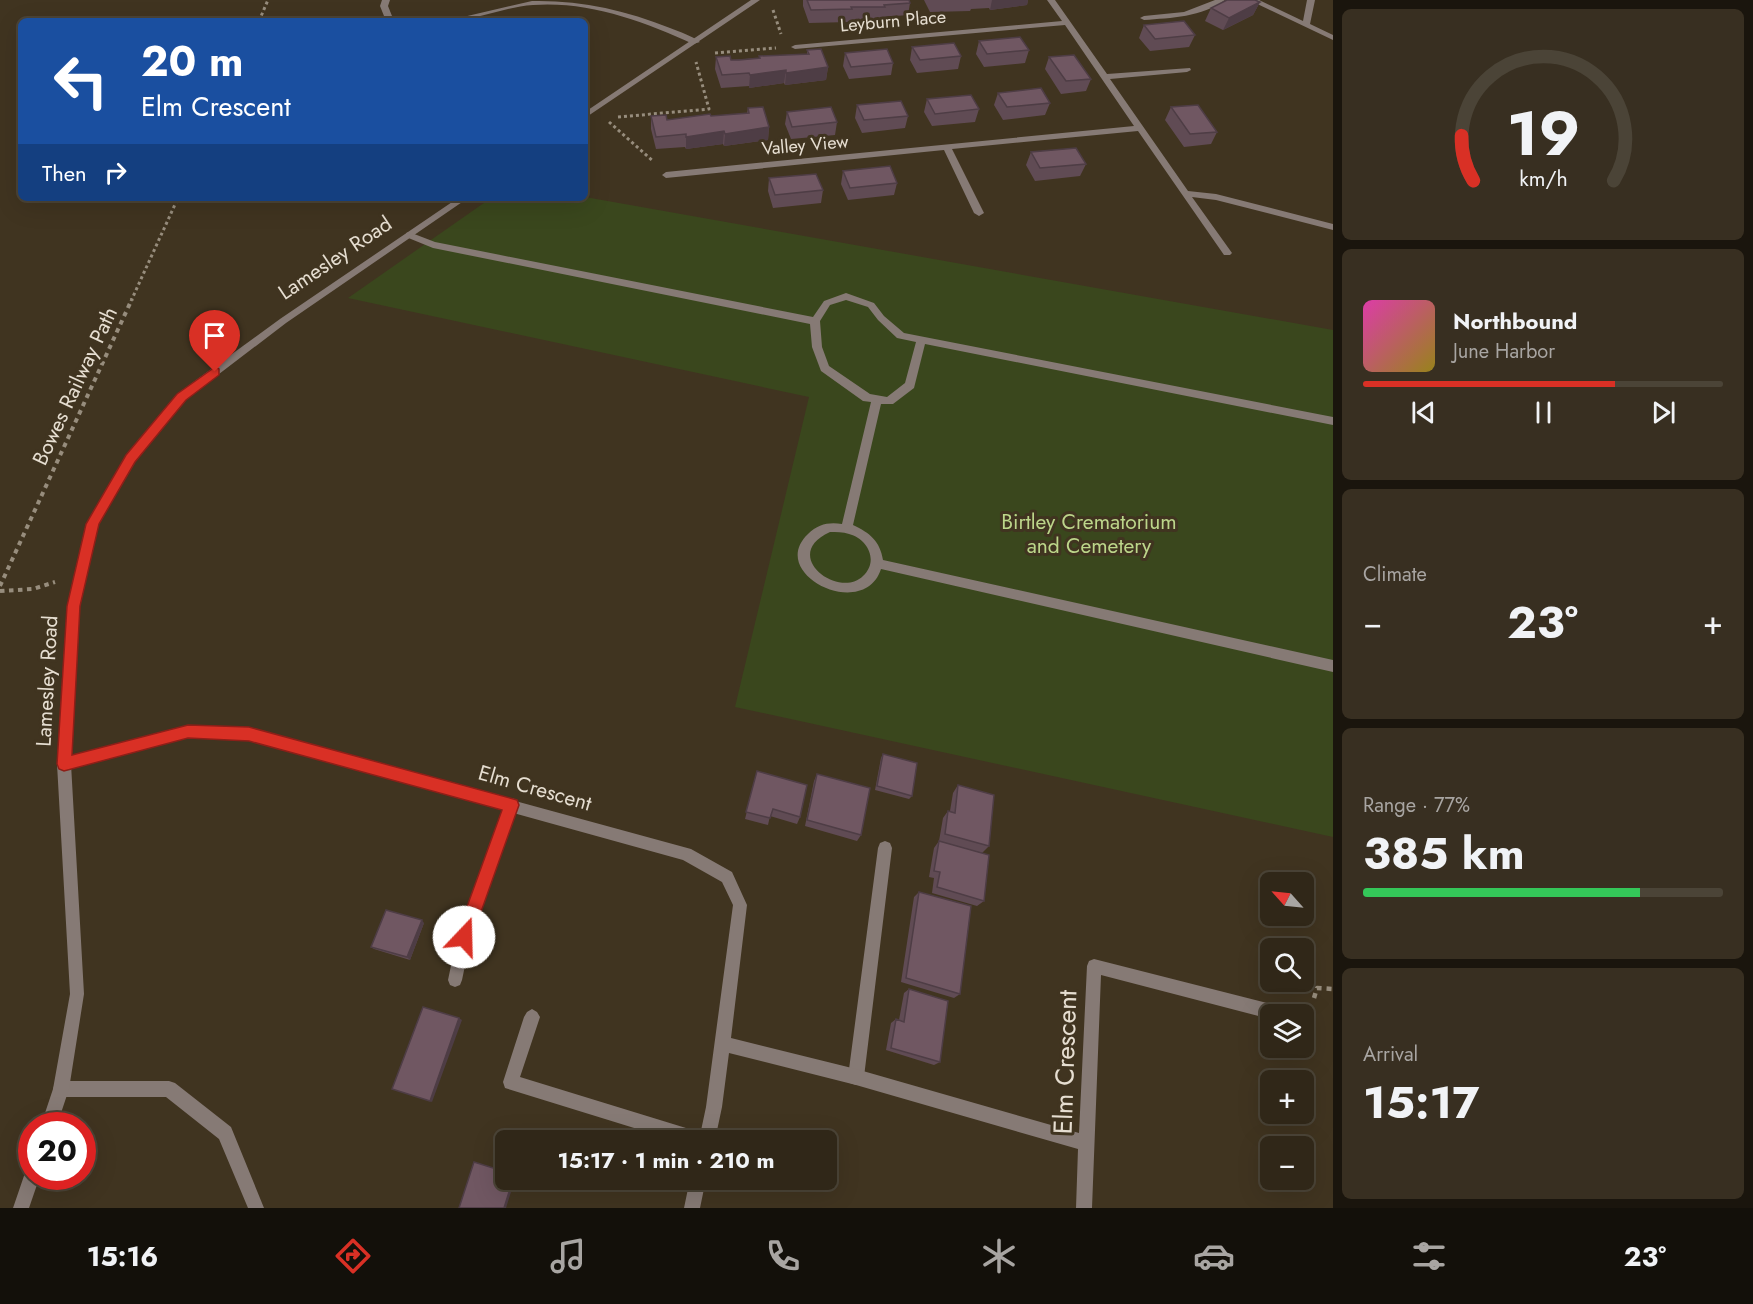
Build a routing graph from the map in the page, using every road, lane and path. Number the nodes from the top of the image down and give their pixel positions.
1 (268, 0) edge
2 (386, 0) edge
3 (620, 0) edge
4 (756, 0) edge
5 (1051, 0) edge
6 (1221, 0) edge
7 (1253, 0) edge
8 (1311, 0) edge
9 (772, 7) dead end
10 (613, 8) junction
11 (260, 18) edge
12 (389, 18) edge
13 (463, 18) edge
14 (1144, 18) dead end
15 (1066, 23) junction
16 (1306, 26) junction
17 (1333, 38) edge
18 (696, 42) junction
19 (791, 47) junction
20 (686, 48) junction
21 (694, 58) junction
22 (1187, 70) dead end
23 (1103, 77) junction
24 (588, 114) edge
25 (1139, 128) junction
26 (947, 148) junction
27 (666, 175) joint
28 (1185, 193) junction
29 (177, 201) edge
30 (460, 201) edge
31 (979, 213) dead end
32 (1333, 227) edge
33 (409, 235) junction
34 (1227, 253) dead end
35 (815, 321) junction
36 (921, 341) junction
37 (877, 400) junction
38 (1333, 421) edge
39 (847, 528) junction
40 (879, 564) junction
41 (80, 574) junction
42 (0, 586) edge
43 (0, 591) edge
44 (1333, 666) edge
45 (64, 764) junction
46 (512, 805) junction
47 (885, 848) dead end
48 (455, 980) dead end
49 (1260, 1009) edge
50 (532, 1017) dead end
51 (720, 1043) junction
52 (856, 1077) junction
53 (61, 1089) junction
54 (53, 1112) edge
55 (667, 1130) edge
56 (709, 1130) edge
57 (1088, 1144) junction
58 (27, 1190) edge
59 (696, 1190) edge
60 (21, 1208) edge
61 (256, 1208) edge
62 (692, 1208) edge
63 (1084, 1208) edge

1 - 11 path
2 - 12 street
3 - 10 street
4 - 18 street
5 - 15 street
6 - 14 street
7 - 16 street
8 - 16 street
9 - 19 path
10 - 13 street
10 - 18 street
15 - 19 street, Leyburn Place
15 - 23 street
16 - 17 street
18 - 20 street
19 - 21 path
20 - 21 path
20 - 24 street
21 - 27 path
22 - 23 street
23 - 25 street
25 - 26 street, Valley View
25 - 28 street
26 - 27 street, Valley View
26 - 31 street
28 - 32 street
28 - 34 street
29 - 42 path, Bowes Railway Path
30 - 33 street, Lamesley Road
33 - 35 street
33 - 41 street, Lamesley Road
35 - 36 street
35 - 37 street
36 - 37 street
36 - 38 street
37 - 39 street
39 - 40 street
39 - 40 street
40 - 44 street
41 - 43 path
41 - 45 street, Lamesley Road
45 - 46 street, Elm Crescent
45 - 53 street, Lamesley Road
46 - 48 street
46 - 51 street, Elm Crescent
47 - 52 street
49 - 57 street, Elm Crescent
50 - 55 street
51 - 52 street
51 - 56 street, Elm Crescent
52 - 57 street
53 - 54 street, Lamesley Road
53 - 61 street
57 - 63 street, Elm Crescent
58 - 60 street
59 - 62 street

